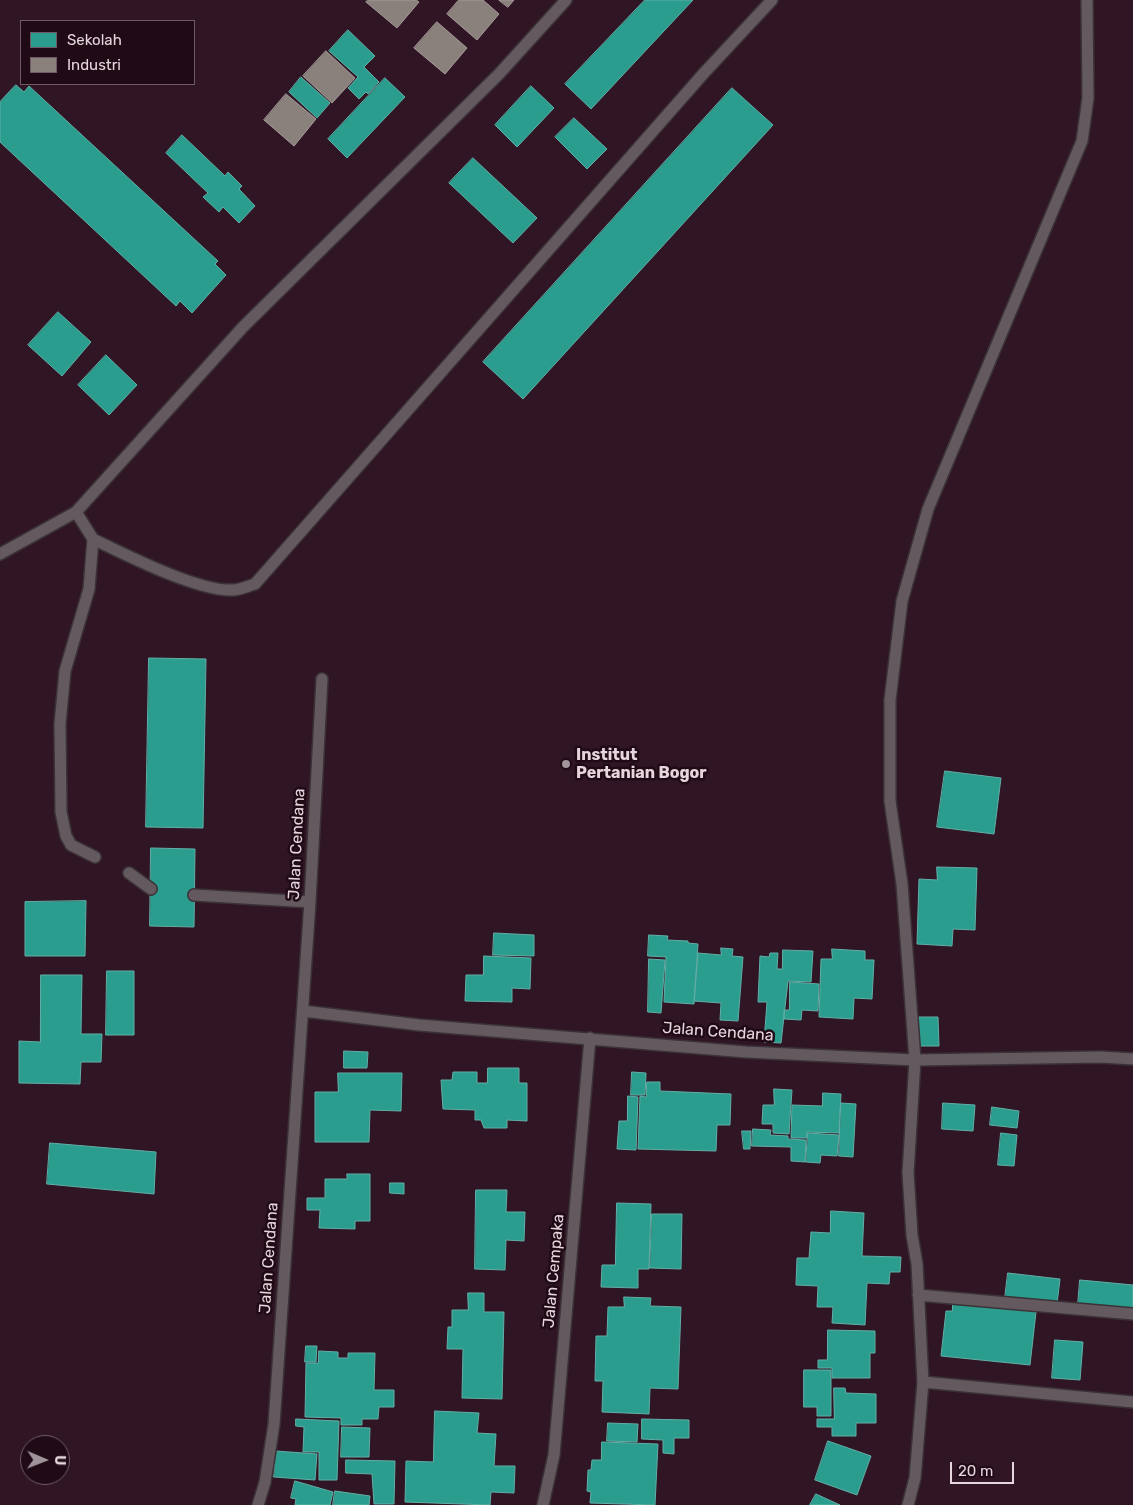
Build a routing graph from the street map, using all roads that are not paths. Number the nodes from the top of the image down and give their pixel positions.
1 (566, 0) edge
2 (772, 0) edge
3 (1087, 0) edge
4 (76, 512) junction
5 (93, 539) junction
6 (0, 554) edge
7 (322, 680) dead end
8 (94, 857) dead end
9 (129, 873) dead end
10 (151, 889) dead end
11 (194, 895) dead end
12 (310, 902) junction
13 (303, 1011) junction
14 (590, 1038) junction
15 (1133, 1059) edge
16 (914, 1060) junction
17 (918, 1295) junction
18 (1133, 1314) edge
19 (923, 1382) junction
20 (1133, 1402) edge
21 (258, 1505) edge
22 (543, 1505) edge
23 (908, 1505) edge

1 - 4 lane
2 - 5 lane
3 - 16 lane
4 - 5 lane
4 - 6 lane
5 - 8 lane
7 - 12 lane, Jalan Cendana
9 - 10 lane
11 - 12 lane
12 - 13 lane, Jalan Cendana
13 - 14 lane, Jalan Cendana
13 - 21 lane, Jalan Cendana
14 - 16 lane, Jalan Cendana
14 - 22 lane, Jalan Cempaka
15 - 16 lane, Jalan Cendana
16 - 17 lane
17 - 18 lane
17 - 19 lane
19 - 20 lane
19 - 23 lane

